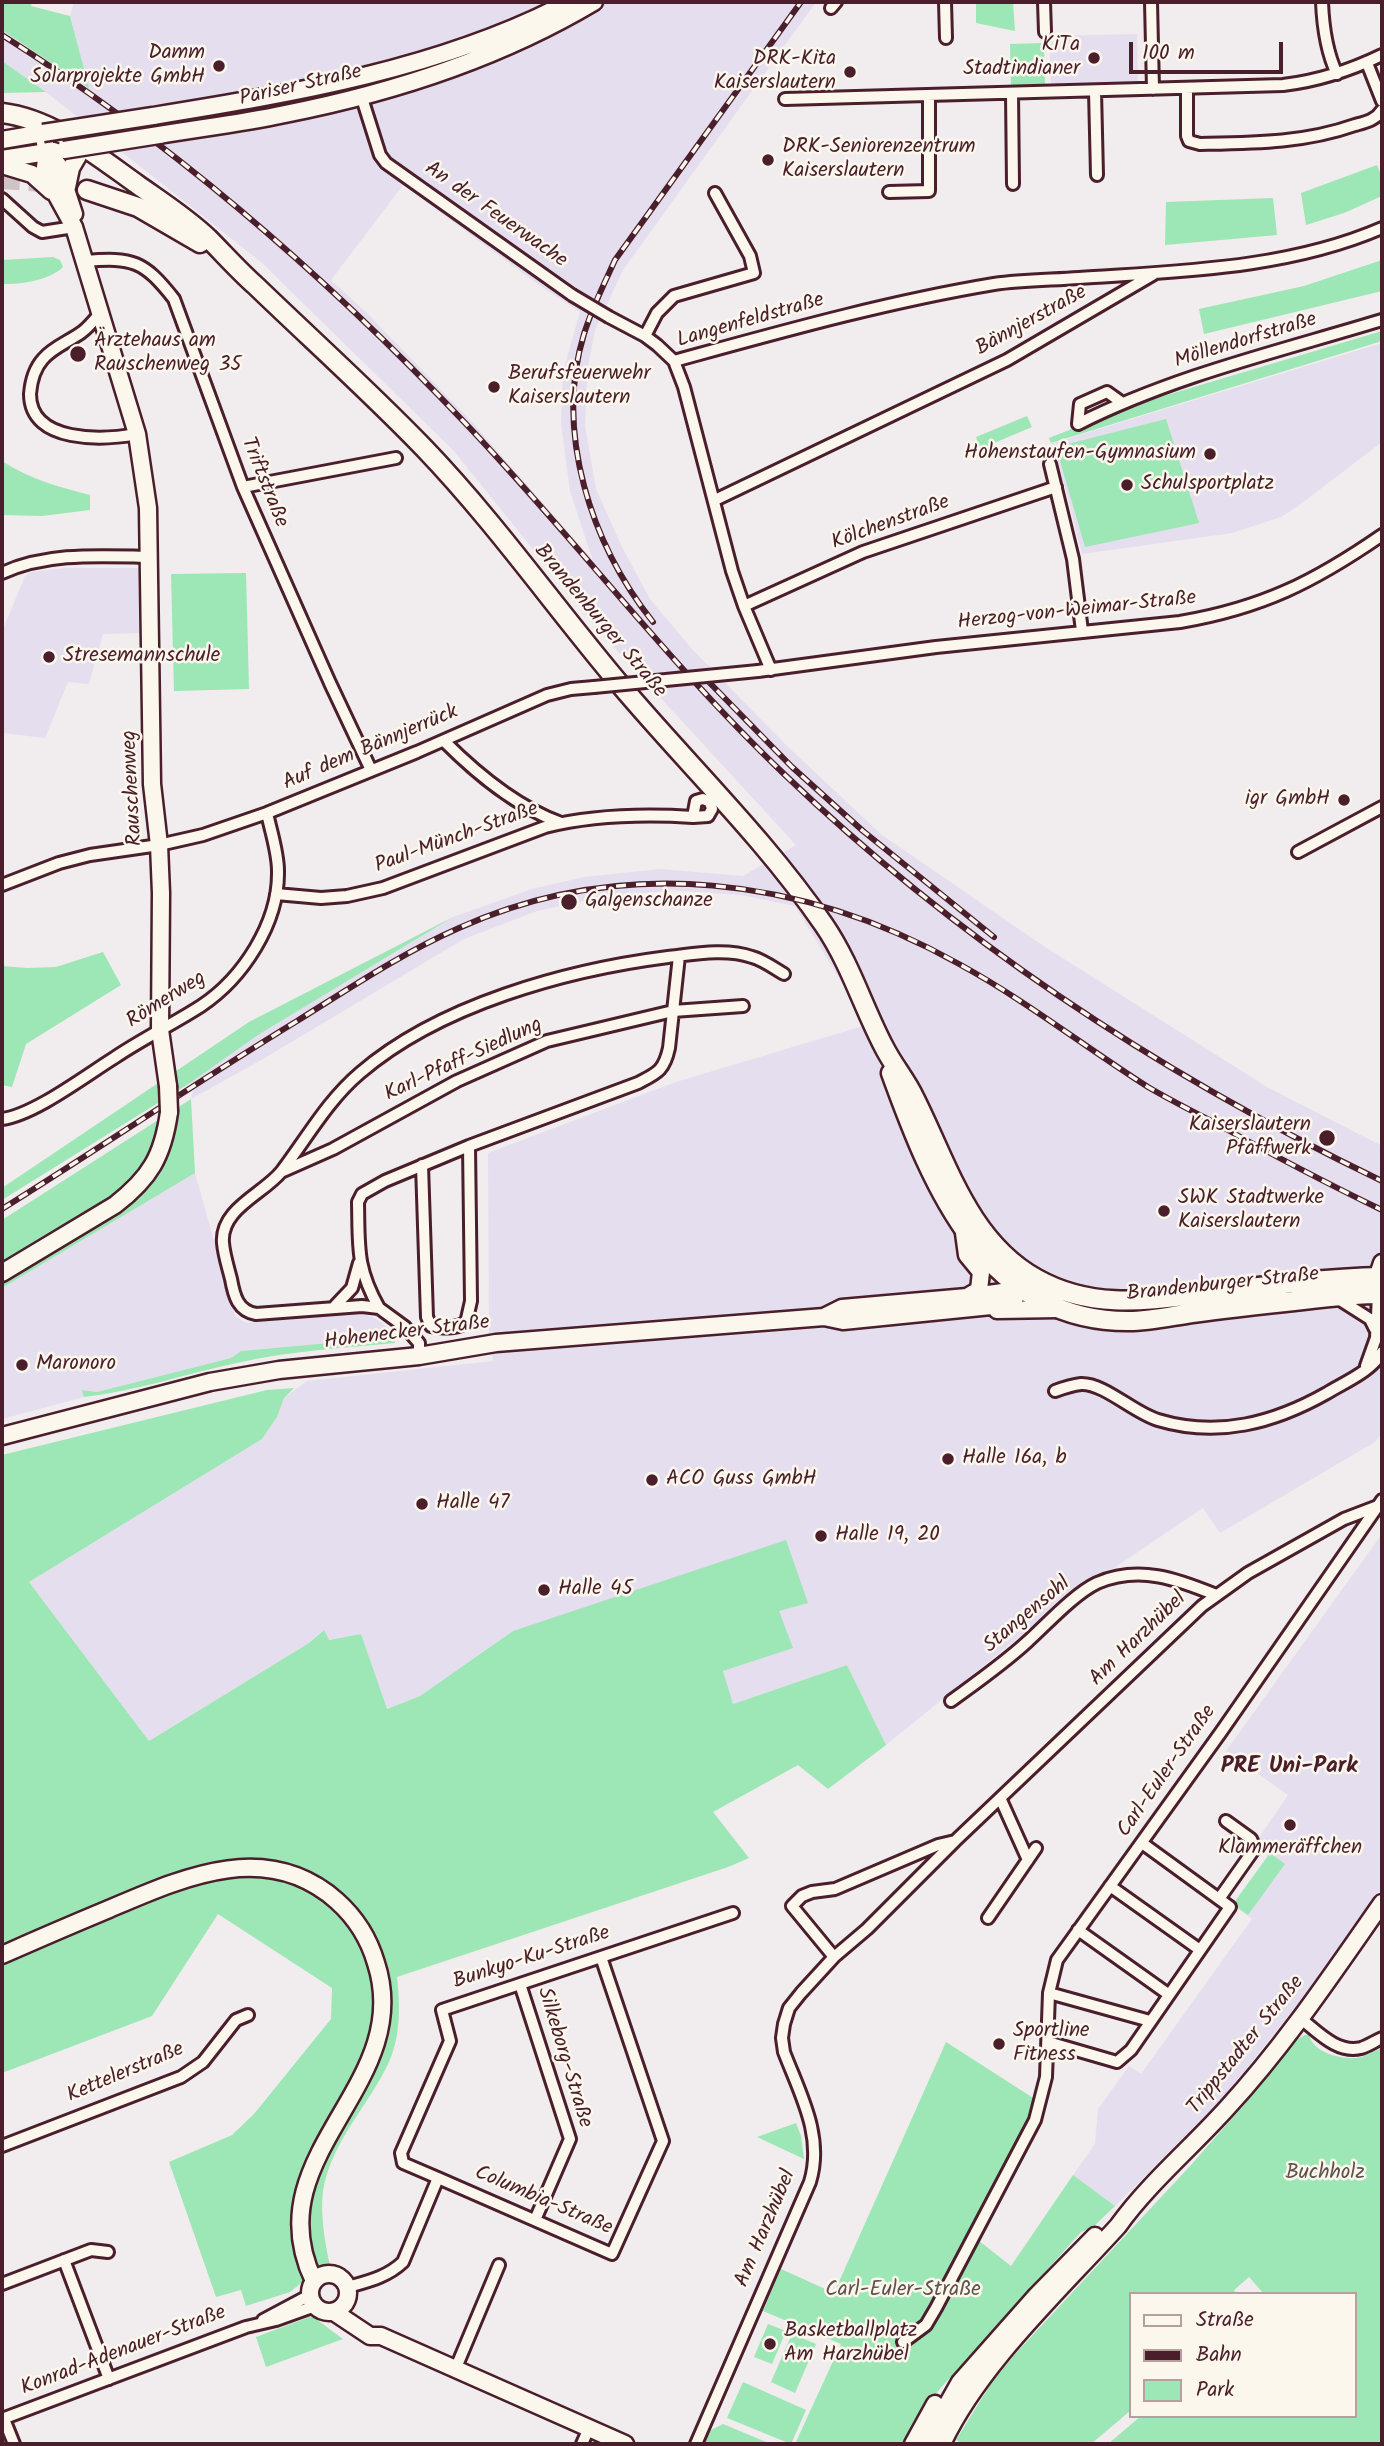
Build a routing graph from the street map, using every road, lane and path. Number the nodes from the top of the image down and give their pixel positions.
1 (569, 2) edge
2 (593, 2) edge
3 (945, 2) edge
4 (1044, 2) edge
5 (1151, 2) edge
6 (1322, 2) edge
7 (1045, 32) dead end
8 (946, 38) dead end
9 (1382, 55) edge
10 (1367, 63) junction
11 (1337, 74) junction
12 (1187, 88) junction
13 (1153, 89) junction
14 (1095, 91) junction
15 (1012, 93) junction
16 (362, 95) junction
17 (929, 95) junction
18 (786, 99) dead end
19 (1382, 100) edge
20 (1382, 110) edge
21 (2, 113) edge
22 (43, 133) junction
23 (2, 140) edge
24 (70, 151) junction
25 (2, 162) edge
26 (1097, 176) dead end
27 (1013, 184) dead end
28 (87, 190) tunnel mouth
29 (889, 192) dead end
30 (62, 193) junction
31 (715, 193) dead end
32 (2, 199) edge
33 (74, 227) junction
34 (1382, 228) edge
35 (85, 261) junction
36 (230, 262) junction
37 (1156, 273) junction
38 (101, 312) junction
39 (1382, 320) edge
40 (645, 336) junction
41 (674, 361) junction
42 (1121, 402) dead end
43 (136, 434) junction
44 (396, 458) dead end
45 (1050, 464) dead end
46 (1056, 487) junction
47 (243, 488) junction
48 (715, 500) junction
49 (1382, 535) edge
50 (150, 557) junction
51 (2, 573) edge
52 (744, 606) junction
53 (1082, 631) junction
54 (771, 670) junction
55 (758, 671) joint
56 (444, 741) junction
57 (371, 770) junction
58 (1382, 807) edge
59 (267, 813) junction
60 (693, 817) dead end
61 (561, 823) junction
62 (159, 845) junction
63 (1298, 852) dead end
64 (2, 885) edge
65 (276, 894) junction
66 (679, 956) junction
67 (784, 974) dead end
68 (743, 1006) dead end
69 (673, 1011) junction
70 (160, 1030) junction
71 (884, 1049) junction
72 (2, 1119) edge
73 (469, 1146) junction
74 (422, 1165) junction
75 (281, 1172) junction
76 (964, 1233) junction
77 (359, 1262) junction
78 (2, 1273) edge
79 (1381, 1281) edge
80 (1028, 1283) junction
81 (1334, 1297) junction
82 (967, 1304) junction
83 (334, 1307) junction
84 (379, 1308) junction
85 (1058, 1309) junction
86 (1376, 1338) junction
87 (1382, 1352) edge
88 (419, 1356) junction
89 (1366, 1368) junction
90 (1055, 1391) dead end
91 (2, 1436) edge
92 (1380, 1503) edge
93 (1216, 1595) junction
94 (951, 1701) dead end
95 (1001, 1800) junction
96 (1226, 1821) dead end
97 (955, 1841) junction
98 (1142, 1843) junction
99 (1036, 1848) dead end
100 (1028, 1860) junction
101 (1110, 1886) junction
102 (1219, 1899) junction
103 (1382, 1903) edge
104 (733, 1913) dead end
105 (988, 1918) dead end
106 (1078, 1930) junction
107 (1200, 1950) junction
108 (2, 1955) edge
109 (601, 1957) junction
110 (834, 1957) junction
111 (520, 1984) junction
112 (1049, 1993) junction
113 (1168, 1994) junction
114 (248, 2015) dead end
115 (1300, 2018) junction
116 (1150, 2021) junction
117 (1382, 2038) edge
118 (1048, 2042) junction
119 (2, 2146) edge
120 (438, 2178) junction
121 (1132, 2206) junction
122 (535, 2220) junction
123 (108, 2252) dead end
124 (64, 2260) junction
125 (499, 2265) dead end
126 (2, 2284) edge
127 (316, 2289) junction
128 (348, 2294) junction
129 (334, 2312) junction
130 (381, 2336) junction
131 (903, 2342) dead end
132 (455, 2370) junction
133 (109, 2379) junction
134 (960, 2382) junction
135 (3, 2419) edge
136 (589, 2428) junction
137 (14, 2444) edge
138 (582, 2444) edge
139 (625, 2444) edge
140 (696, 2444) edge
141 (912, 2444) edge
142 (925, 2444) edge
143 (942, 2444) edge

1 - 22 main road, Pariser Straße, bridge
2 - 16 main road, Pariser Straße
3 - 8 street
4 - 7 street
5 - 13 street
6 - 11 street
9 - 10 street
10 - 11 street
10 - 19 street
11 - 12 street
12 - 13 street
12 - 20 street
13 - 14 street
14 - 15 street
14 - 26 street
15 - 17 street
15 - 27 street
16 - 24 main road, Pariser Straße, bridge
16 - 40 street, An der Feuerwache, bridge
17 - 18 street
17 - 29 street
21 - 36 main road, Brandenburger Straße
22 - 23 main road, Pariser Straße
22 - 24 main road
24 - 25 main road, Pariser Straße
24 - 30 main road
24 - 30 main road, Rauschenweg
25 - 30 main road
28 - 36 main road, Brandenburger Straße
30 - 33 main road, Rauschenweg
31 - 40 street
32 - 33 street
33 - 35 main road, Rauschenweg
34 - 37 street, Bännjerstraße
35 - 38 main road, Rauschenweg
35 - 47 street, Triftstraße
36 - 71 main road, Brandenburger Straße
37 - 41 street, Langenfeldstraße
37 - 48 street, Bännjerstraße
38 - 43 main road, Rauschenweg
38 - 43 street
39 - 42 street, Möllendorfstraße
40 - 41 street, An der Feuerwache
41 - 48 street, Langenfeldstraße
43 - 50 main road, Rauschenweg
44 - 47 street
45 - 46 street
46 - 52 street, Kölchenstraße
46 - 53 street
47 - 57 street, Triftstraße
48 - 52 street, Langenfeldstraße
49 - 53 street, Herzog-von-Weimar-Straße
50 - 51 street
50 - 62 main road, Rauschenweg
52 - 54 street, Langenfeldstraße
53 - 54 street, Herzog-von-Weimar-Straße
54 - 55 street, Herzog-von-Weimar-Straße
55 - 56 street, Auf dem Bännjerrück, bridge
56 - 57 street, Auf dem Bännjerrück
56 - 61 street
57 - 59 street, Auf dem Bännjerrück
58 - 63 street
59 - 62 street, Auf dem Bännjerrück
59 - 65 street, Römerweg
60 - 61 street, Paul-Münch-Straße
61 - 65 street, Paul-Münch-Straße
62 - 64 street, Auf dem Bännjerrück
62 - 70 main road, Rauschenweg
65 - 70 street, Römerweg
66 - 67 street, Karl-Pfaff-Siedlung
66 - 69 street
66 - 75 street, Karl-Pfaff-Siedlung
68 - 69 street, Karl-Pfaff-Siedlung
69 - 73 street
69 - 75 street, Karl-Pfaff-Siedlung
70 - 72 street, Römerweg
70 - 78 main road, Rauschenweg, bridge
71 - 76 main road, Brandenburger Straße
71 - 80 main road, Brandenburger Straße
73 - 74 street
73 - 74 street
74 - 77 street
75 - 83 street, Karl-Pfaff-Siedlung
76 - 80 main road, Brandenburger Straße
76 - 82 main road
77 - 83 street
77 - 84 street
79 - 80 main road, Brandenburger Straße
79 - 81 main road, Brandenburger Straße
79 - 86 street
80 - 82 main road, Hohenecker Straße
80 - 85 main road, Brandenburger Straße
81 - 85 main road, Brandenburger Straße
81 - 86 street
82 - 85 main road, Hohenecker Straße
82 - 88 main road, Hohenecker Straße
83 - 84 street, Karl-Pfaff-Siedlung
84 - 88 street
86 - 89 street
87 - 89 street
88 - 91 main road, Hohenecker Straße
89 - 90 street
92 - 93 street, Am Harzhübel
92 - 98 street, Carl-Euler-Straße
93 - 94 street, Stangensohl
93 - 95 street, Am Harzhübel
95 - 97 street, Am Harzhübel
95 - 100 street
96 - 102 street
97 - 110 street, Am Harzhübel
97 - 110 street, Am Harzhübel
98 - 101 street, Carl-Euler-Straße
98 - 102 street
99 - 100 street
100 - 105 street
101 - 106 street, Carl-Euler-Straße
101 - 107 street
102 - 107 street
103 - 115 main road, Trippstadter Straße
104 - 109 street, Bunkyo-Ku-Straße
106 - 112 street, Carl-Euler-Straße
106 - 113 street
107 - 113 street
108 - 127 main road
109 - 111 street, Bunkyo-Ku-Straße
109 - 122 street, Columbia-Straße
110 - 140 street, Am Harzhübel
111 - 120 street, Bunkyo-Ku-Straße
111 - 122 street, Silkeborg-Straße
112 - 116 street
112 - 118 street, Carl-Euler-Straße
113 - 116 street
114 - 119 street, Kettelerstraße
115 - 117 street
115 - 121 main road, Trippstadter Straße
116 - 118 street
118 - 131 street, Carl-Euler-Straße
120 - 122 street, Columbia-Straße
120 - 128 street
121 - 134 main road, Trippstadter Straße
121 - 143 main road, Trippstadter Straße
123 - 124 street
124 - 126 street
124 - 133 street
125 - 132 street
127 - 128 main road
127 - 129 main road
127 - 133 street, Konrad-Adenauer-Straße
128 - 129 main road
128 - 130 main road
129 - 130 main road
130 - 132 main road
132 - 136 main road
133 - 135 street, Konrad-Adenauer-Straße
134 - 141 main road
134 - 142 main road, Trippstadter Straße
135 - 137 street
136 - 138 street
136 - 139 main road

